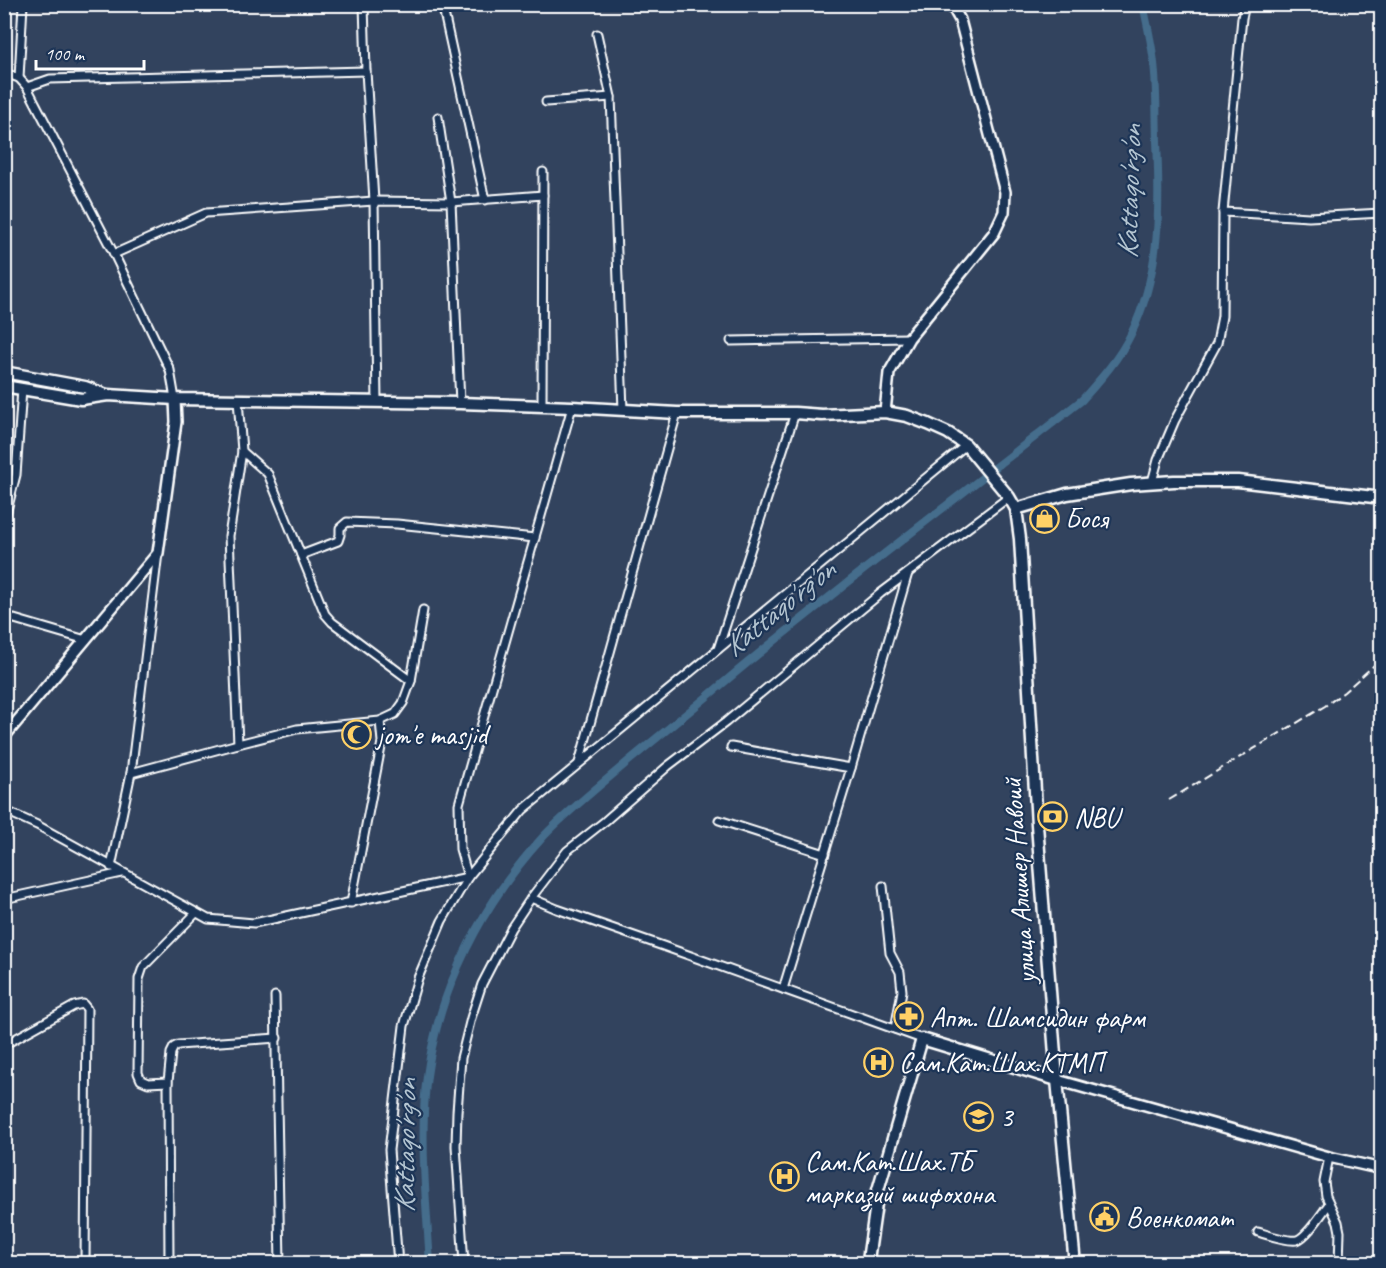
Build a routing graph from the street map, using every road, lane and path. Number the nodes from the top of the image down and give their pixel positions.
1 (22, 4) edge
2 (364, 4) edge
3 (442, 4) edge
4 (951, 4) edge
5 (1245, 4) edge
6 (597, 34) dead end
7 (366, 71) junction
8 (4, 73) edge
9 (19, 78) junction
10 (27, 87) junction
11 (611, 97) junction
12 (546, 102) dead end
13 (438, 117) dead end
14 (543, 172) dead end
15 (543, 195) junction
16 (485, 200) junction
17 (374, 201) junction
18 (451, 202) junction
19 (1223, 212) junction
20 (1382, 213) edge
21 (114, 254) junction
22 (909, 338) junction
23 (731, 340) dead end
24 (4, 372) edge
25 (4, 386) edge
26 (22, 389) junction
27 (108, 395) junction
28 (175, 399) junction
29 (238, 400) junction
30 (377, 402) junction
31 (460, 404) junction
32 (542, 406) junction
33 (572, 407) junction
34 (623, 410) junction
35 (795, 412) junction
36 (885, 412) junction
37 (677, 413) junction
38 (966, 445) junction
39 (242, 451) junction
40 (1152, 482) junction
41 (1009, 497) junction
42 (1382, 498) edge
43 (1016, 509) junction
44 (4, 522) edge
45 (535, 538) junction
46 (158, 553) junction
47 (301, 555) junction
48 (908, 573) junction
49 (423, 610) dead end
50 (4, 616) edge
51 (86, 640) junction
52 (718, 649) junction
53 (411, 681) junction
54 (380, 721) junction
55 (4, 737) edge
56 (238, 744) junction
57 (731, 747) dead end
58 (579, 763) junction
59 (851, 768) junction
60 (131, 773) junction
61 (4, 810) edge
62 (719, 820) dead end
63 (825, 854) junction
64 (111, 867) junction
65 (123, 873) junction
66 (468, 877) junction
67 (882, 886) dead end
68 (531, 898) junction
69 (4, 899) edge
70 (351, 903) junction
71 (195, 913) junction
72 (783, 989) junction
73 (275, 996) dead end
74 (895, 1029) junction
75 (277, 1038) junction
76 (922, 1039) junction
77 (4, 1045) edge
78 (1056, 1080) junction
79 (168, 1082) junction
80 (1329, 1156) junction
81 (1382, 1169) edge
82 (1329, 1204) junction
83 (1258, 1232) dead end
84 (85, 1263) edge
85 (169, 1263) edge
86 (280, 1263) edge
87 (398, 1263) edge
88 (464, 1263) edge
89 (868, 1263) edge
90 (1075, 1263) edge
91 (1339, 1263) edge

1 - 9 street
2 - 7 street
3 - 16 street
4 - 22 street
5 - 19 street
6 - 11 street
7 - 10 street
7 - 17 street
8 - 9 street
9 - 10 street
10 - 21 street
11 - 12 street
11 - 34 street
13 - 18 street
14 - 15 street
15 - 16 street
15 - 32 street
16 - 18 street
17 - 18 street
17 - 21 street
17 - 30 street
18 - 31 street
19 - 20 street
19 - 40 street
21 - 28 street
22 - 23 street
22 - 36 street
24 - 27 main road
25 - 26 main road
26 - 27 main road
26 - 44 street
27 - 28 main road, улица Алишер Навоий
28 - 29 main road, улица Алишер Навоий
28 - 46 street
29 - 30 main road, улица Алишер Навоий
29 - 39 street
30 - 31 main road, улица Алишер Навоий
31 - 32 main road, улица Алишер Навоий
32 - 33 main road, улица Алишер Навоий
33 - 34 main road, улица Алишер Навоий
33 - 45 street
34 - 37 main road, улица Алишер Навоий
35 - 36 main road, улица Алишер Навоий
35 - 37 main road, улица Алишер Навоий
35 - 52 street
36 - 38 main road, улица Алишер Навоий
37 - 58 street
38 - 41 main road, улица Алишер Навоий
38 - 52 street
39 - 47 street
39 - 56 street
40 - 42 main road
40 - 43 main road
41 - 43 main road, улица Алишер Навоий
41 - 48 street
43 - 78 main road, улица Алишер Навоий
45 - 47 street
45 - 66 street
46 - 51 street
46 - 60 street
47 - 53 street
48 - 59 street
48 - 68 street
49 - 53 street
50 - 51 street
51 - 55 street
52 - 58 street
53 - 54 street
54 - 56 street
54 - 70 street
56 - 60 street
57 - 59 street
58 - 66 street
59 - 63 street
60 - 64 street
61 - 64 street
62 - 63 street
63 - 72 street
64 - 65 street
65 - 69 street
65 - 71 street
66 - 70 street
66 - 87 street
67 - 74 street
68 - 72 street
68 - 88 street
70 - 71 street
71 - 79 street
72 - 74 street
73 - 75 street
74 - 76 street
75 - 79 street
75 - 86 street
76 - 78 main road
76 - 89 main road
77 - 84 street
78 - 80 street
78 - 90 main road, улица Алишер Навоий
79 - 85 street
80 - 81 street
80 - 82 street
82 - 83 street
82 - 91 street

